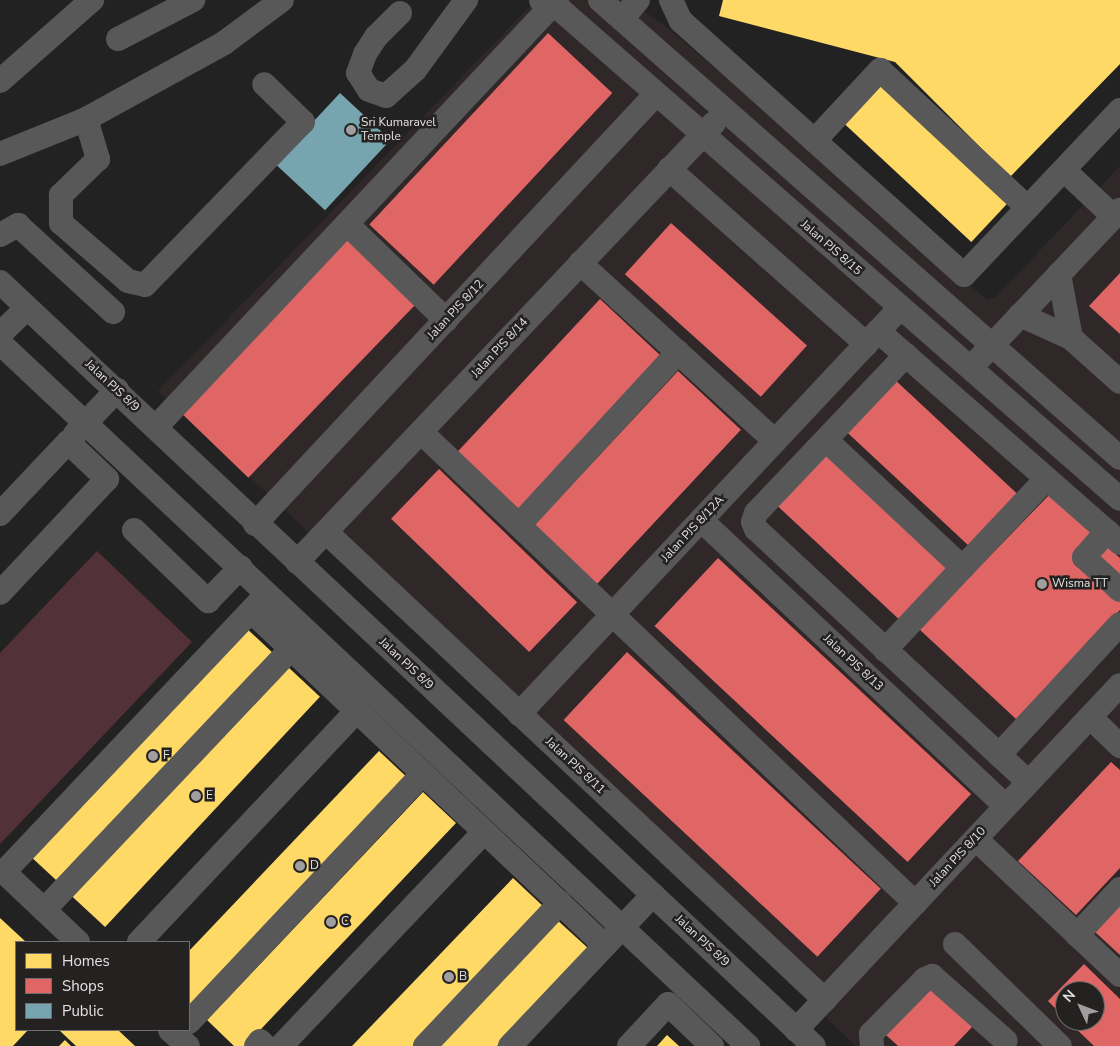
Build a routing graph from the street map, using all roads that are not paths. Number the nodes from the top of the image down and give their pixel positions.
1 (92, 0) edge
2 (193, 0) edge
3 (282, 0) edge
4 (466, 0) edge
5 (600, 0) edge
6 (638, 0) edge
7 (671, 0) edge
8 (551, 1) edge
9 (400, 13) dead end
10 (622, 19) junction
11 (118, 39) dead end
12 (0, 81) edge
13 (264, 84) dead end
14 (655, 95) junction
15 (1120, 110) edge
16 (725, 112) junction
17 (86, 119) junction
18 (702, 134) junction
19 (815, 140) junction
20 (0, 154) edge
21 (669, 169) junction
22 (1064, 170) junction
23 (1028, 208) junction
24 (1118, 212) edge
25 (347, 224) junction
26 (0, 235) edge
27 (580, 263) junction
28 (1059, 274) junction
29 (0, 282) edge
30 (27, 308) junction
31 (900, 308) junction
32 (112, 312) dead end
33 (1020, 315) junction
34 (446, 320) junction
35 (0, 334) edge
36 (872, 338) junction
37 (1071, 338) junction
38 (0, 343) edge
39 (991, 346) junction
40 (678, 352) junction
41 (906, 355) junction
42 (970, 368) junction
43 (1120, 382) edge
44 (118, 390) junction
45 (86, 423) junction
46 (156, 427) junction
47 (421, 432) junction
48 (826, 440) junction
49 (775, 441) junction
50 (68, 442) junction
51 (1120, 458) edge
52 (1046, 479) junction
53 (1120, 499) edge
54 (0, 514) edge
55 (701, 520) junction
56 (255, 524) junction
57 (519, 525) junction
58 (134, 530) dead end
59 (326, 532) junction
60 (1113, 537) edge
61 (297, 562) junction
62 (241, 568) junction
63 (963, 568) junction
64 (1120, 590) edge
65 (0, 592) edge
66 (267, 593) junction
67 (251, 611) junction
68 (612, 614) junction
69 (1120, 624) edge
70 (291, 649) junction
71 (885, 650) junction
72 (1120, 685) edge
73 (357, 711) junction
74 (519, 714) junction
75 (1090, 717) junction
76 (1120, 746) edge
77 (999, 755) junction
78 (423, 774) junction
79 (1028, 782) junction
80 (1006, 806) junction
81 (484, 832) junction
82 (976, 839) junction
83 (1120, 889) edge
84 (653, 895) junction
85 (915, 903) junction
86 (560, 904) junction
87 (44, 910) junction
88 (622, 928) junction
89 (1077, 935) junction
90 (77, 941) edge
91 (140, 941) edge
92 (955, 944) dead end
93 (605, 946) junction
94 (1120, 975) edge
95 (825, 1000) junction
96 (1029, 1016) junction
97 (190, 1022) edge
98 (796, 1030) junction
99 (1004, 1043) edge
100 (256, 1046) edge
101 (266, 1046) edge
102 (281, 1046) edge
103 (425, 1046) edge
104 (510, 1046) edge
105 (629, 1046) edge
106 (712, 1046) edge
107 (748, 1046) edge
108 (814, 1046) edge
109 (872, 1046) edge
110 (1060, 1046) edge

1 - 12 street
2 - 11 street
3 - 17 street
4 - 9 street
5 - 10 street
6 - 10 street
7 - 19 street
8 - 14 street, Jalan PJS 8/15
8 - 25 street
10 - 16 street
13 - 17 street
14 - 18 street, Jalan PJS 8/15
14 - 34 street, Jalan PJS 8/12
15 - 22 street
16 - 18 street
16 - 39 street
17 - 20 street
18 - 21 street, Jalan PJS 8/14
18 - 31 street, Jalan PJS 8/15
19 - 23 street
19 - 23 street
21 - 27 street, Jalan PJS 8/14
21 - 36 street
22 - 23 street
22 - 24 street
24 - 28 street
25 - 34 street
25 - 46 street
26 - 32 street
27 - 40 street
27 - 47 street, Jalan PJS 8/14
28 - 33 street
28 - 37 street
29 - 30 street, Jalan PJS 8/9
30 - 35 street
30 - 44 street, Jalan PJS 8/9
31 - 36 street, Jalan PJS 8/12A
31 - 42 street, Jalan PJS 8/15
33 - 37 street
33 - 39 street
34 - 56 street, Jalan PJS 8/12
36 - 41 street
36 - 49 street, Jalan PJS 8/12A
37 - 43 street
38 - 45 street
39 - 42 street
39 - 51 street
40 - 49 street
40 - 57 street
41 - 48 street
41 - 52 street
42 - 53 street, Jalan PJS 8/15
44 - 45 street
44 - 46 street, Jalan PJS 8/9
45 - 50 street
45 - 62 street
46 - 56 street, Jalan PJS 8/9
47 - 57 street
47 - 59 street, Jalan PJS 8/14
48 - 63 street
48 - 71 street
49 - 55 street, Jalan PJS 8/12A
50 - 54 street
50 - 65 street
52 - 60 street
52 - 63 street
55 - 68 street, Jalan PJS 8/12A
55 - 80 street, Jalan PJS 8/13
56 - 61 street, Jalan PJS 8/9
57 - 68 street
58 - 62 street
59 - 61 street, Jalan PJS 8/14
59 - 74 street, Jalan PJS 8/11
60 - 64 street
61 - 84 street, Jalan PJS 8/9
62 - 66 street
63 - 71 street
66 - 67 street
66 - 88 street
67 - 70 street
67 - 87 street
68 - 74 street, Jalan PJS 8/12A
68 - 85 street
69 - 77 street
70 - 73 street
70 - 87 street
71 - 77 street
72 - 75 street, Jalan PJS 8/10
73 - 78 street
73 - 91 street
74 - 95 street, Jalan PJS 8/11
75 - 76 street
75 - 79 street, Jalan PJS 8/10
77 - 79 street
78 - 81 street
78 - 97 street
79 - 80 street, Jalan PJS 8/10
80 - 82 street, Jalan PJS 8/10
81 - 86 street
81 - 102 street
82 - 85 street, Jalan PJS 8/10
82 - 89 street
83 - 89 street
84 - 88 street
84 - 98 street, Jalan PJS 8/9
85 - 95 street, Jalan PJS 8/10
86 - 93 street
86 - 103 street
87 - 90 street
88 - 93 street
88 - 107 street
89 - 94 street
92 - 96 street
93 - 104 street
95 - 98 street, Jalan PJS 8/10
96 - 99 street
96 - 110 street
98 - 108 street, Jalan PJS 8/9
99 - 109 street
100 - 101 street
105 - 106 street

